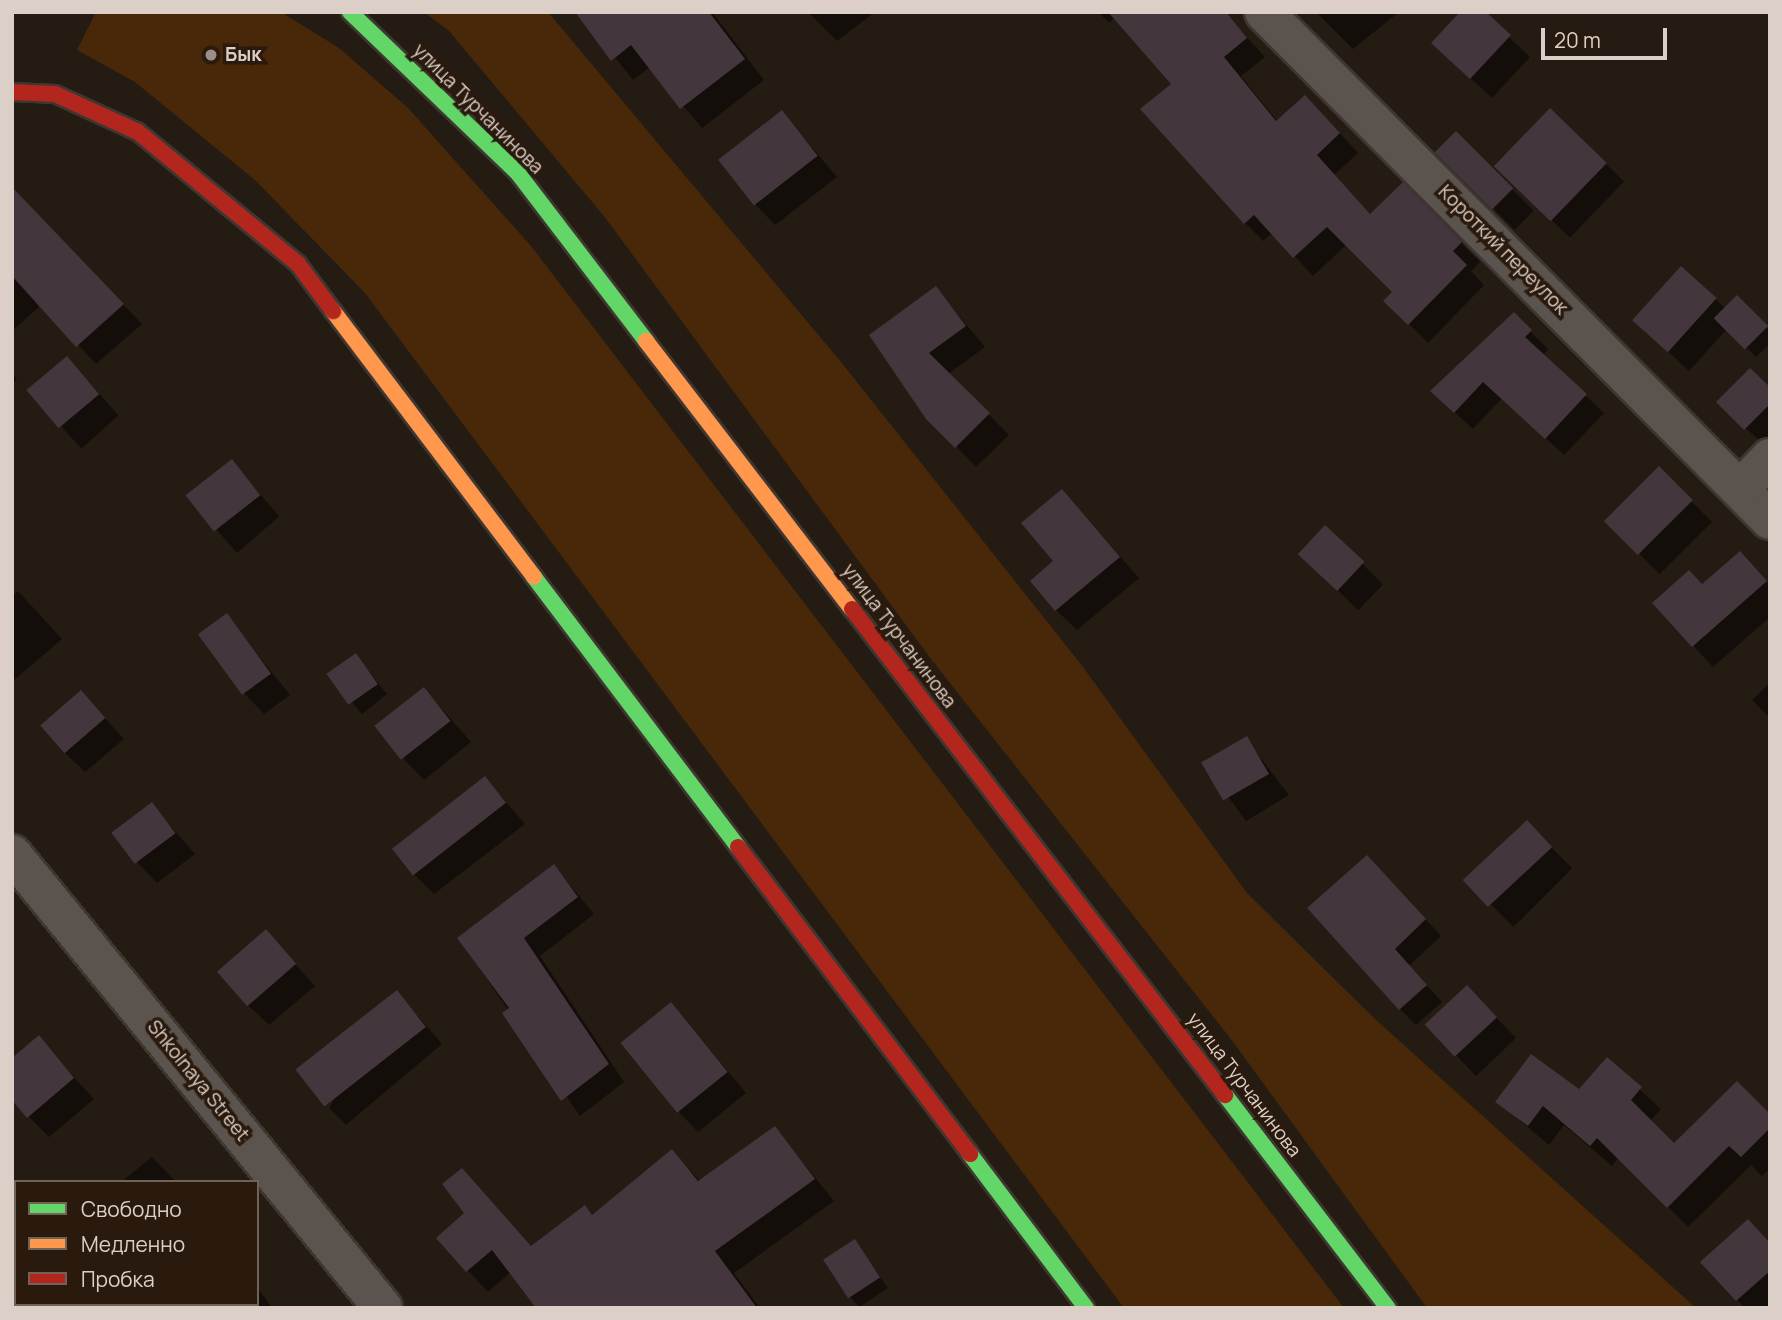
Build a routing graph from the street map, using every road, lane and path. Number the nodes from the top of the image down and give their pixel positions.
1 (350, 12) edge
2 (1264, 12) edge
3 (12, 92) edge
4 (1770, 458) edge
5 (1741, 488) junction
6 (1770, 520) edge
7 (12, 853) edge
8 (383, 1308) edge
9 (1086, 1308) edge
10 (1388, 1308) edge

1 - 10 street, улица Турчанинова
2 - 5 street, Короткий переулок
3 - 9 street
4 - 5 street
5 - 6 street, Короткий переулок
7 - 8 street, Shkolnaya Street

